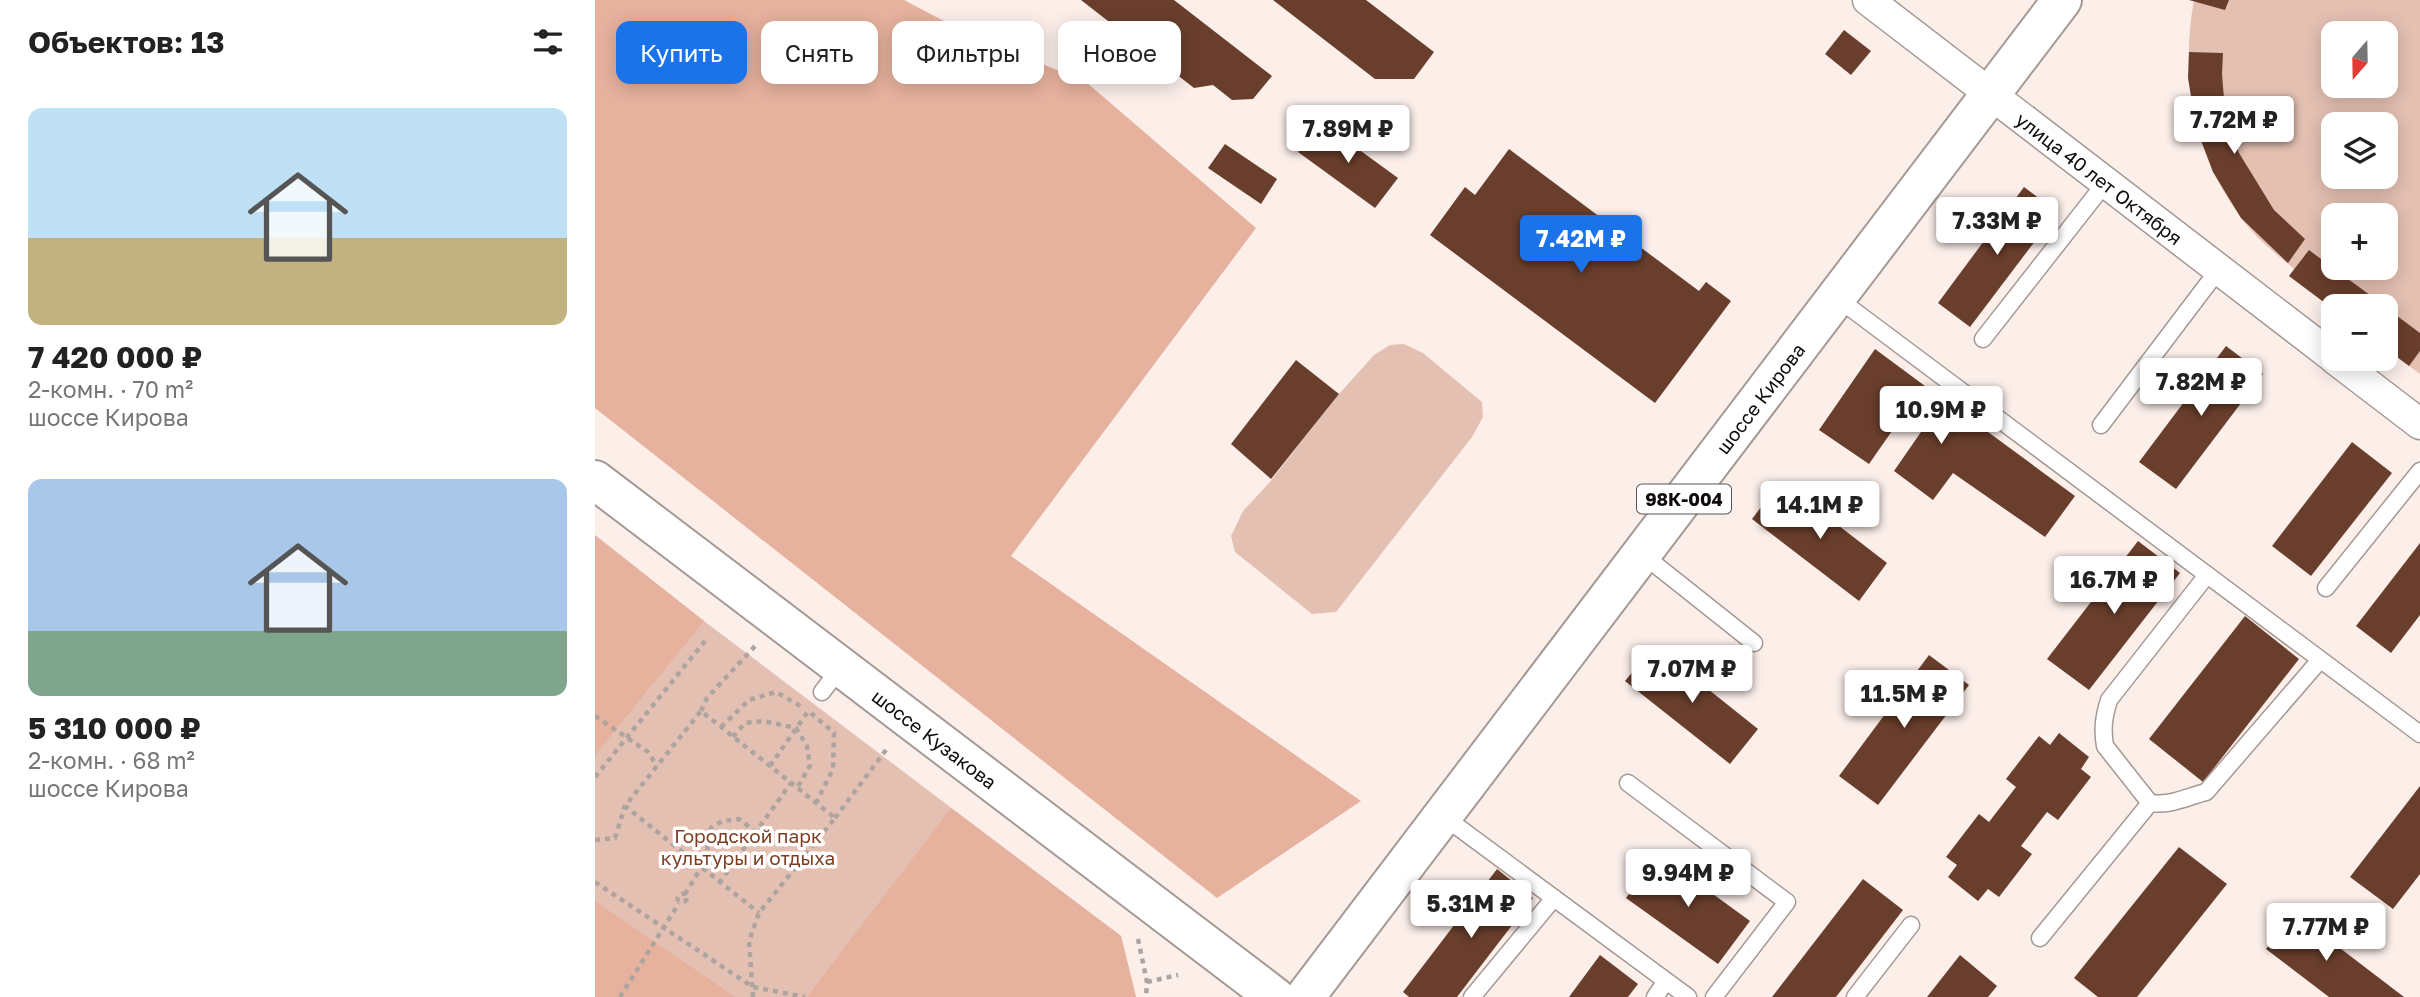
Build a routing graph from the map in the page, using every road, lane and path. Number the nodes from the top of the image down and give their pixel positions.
1 (1868, 0) edge
2 (2062, 0) edge
3 (1993, 94) junction
4 (2106, 182) junction
5 (2219, 269) junction
6 (1837, 298) junction
7 (1983, 339) dead end
8 (2321, 348) edge
9 (2351, 371) edge
10 (2420, 424) edge
11 (2101, 425) dead end
12 (2420, 471) edge
13 (595, 480) edge
14 (1642, 554) junction
15 (2207, 575) junction
16 (2326, 588) dead end
17 (705, 641) dead end
18 (759, 642) dead end
19 (1754, 643) dead end
20 (2320, 660) junction
21 (832, 680) junction
22 (701, 711) junction
23 (809, 711) junction
24 (595, 716) edge
25 (721, 727) junction
26 (796, 729) junction
27 (2420, 734) edge
28 (627, 737) junction
29 (733, 737) junction
30 (890, 745) dead end
31 (657, 766) junction
32 (770, 766) junction
33 (595, 776) edge
34 (791, 783) junction
35 (1628, 783) dead end
36 (797, 788) junction
37 (816, 803) junction
38 (2150, 803) junction
39 (625, 806) junction
40 (1443, 816) junction
41 (835, 818) junction
42 (756, 832) junction
43 (595, 841) edge
44 (701, 869) junction
45 (728, 871) junction
46 (595, 883) edge
47 (719, 883) junction
48 (1554, 898) junction
49 (759, 913) junction
50 (1911, 925) dead end
51 (663, 928) junction
52 (2040, 938) dead end
53 (1138, 939) dead end
54 (1178, 975) dead end
55 (1666, 981) junction
56 (1147, 982) junction
57 (753, 987) junction
58 (620, 997) edge
59 (753, 997) edge
60 (805, 997) edge
61 (1146, 997) edge
62 (1275, 997) edge
63 (1305, 997) edge
64 (1472, 997) edge
65 (1655, 997) edge
66 (1688, 997) edge
67 (1714, 997) edge
68 (1855, 997) edge

1 - 3 street, улица 40 лет Октября
2 - 3 main road, шоссе Кирова / 98К-004
3 - 4 street, улица 40 лет Октября
3 - 6 main road, шоссе Кирова / 98К-004
4 - 5 street, улица 40 лет Октября
4 - 7 lane
5 - 8 street, улица 40 лет Октября
5 - 11 lane
6 - 14 main road, шоссе Кирова / 98К-004
6 - 15 lane
9 - 10 street, улица 40 лет Октября
12 - 16 lane
13 - 21 main road, шоссе Кузакова
14 - 19 lane
14 - 40 main road, шоссе Кирова / 98К-004
15 - 20 lane
15 - 38 lane
17 - 28 path
18 - 22 path
20 - 27 lane
20 - 38 lane
21 - 23 path
21 - 62 main road, шоссе Кузакова
22 - 25 path
22 - 31 path
23 - 25 path
23 - 26 path
23 - 37 path
24 - 28 path
25 - 29 path
26 - 29 path
26 - 32 path
26 - 36 path
28 - 31 path
28 - 33 path
29 - 32 path
30 - 41 path
31 - 39 path
32 - 34 path
34 - 36 path
34 - 42 path
35 - 67 lane
36 - 37 path
37 - 41 path
38 - 52 lane
39 - 43 path
39 - 44 path
40 - 48 lane
40 - 63 main road, шоссе Кирова / 98К-004
41 - 49 path
42 - 45 path
42 - 45 path
44 - 47 path
44 - 51 path
45 - 47 path
46 - 51 path
47 - 49 path
48 - 55 lane
48 - 64 lane
49 - 57 path
50 - 68 lane
51 - 57 path
51 - 58 path
53 - 56 path
54 - 56 path
55 - 65 lane
55 - 66 lane
56 - 61 path
57 - 59 path
57 - 60 path

